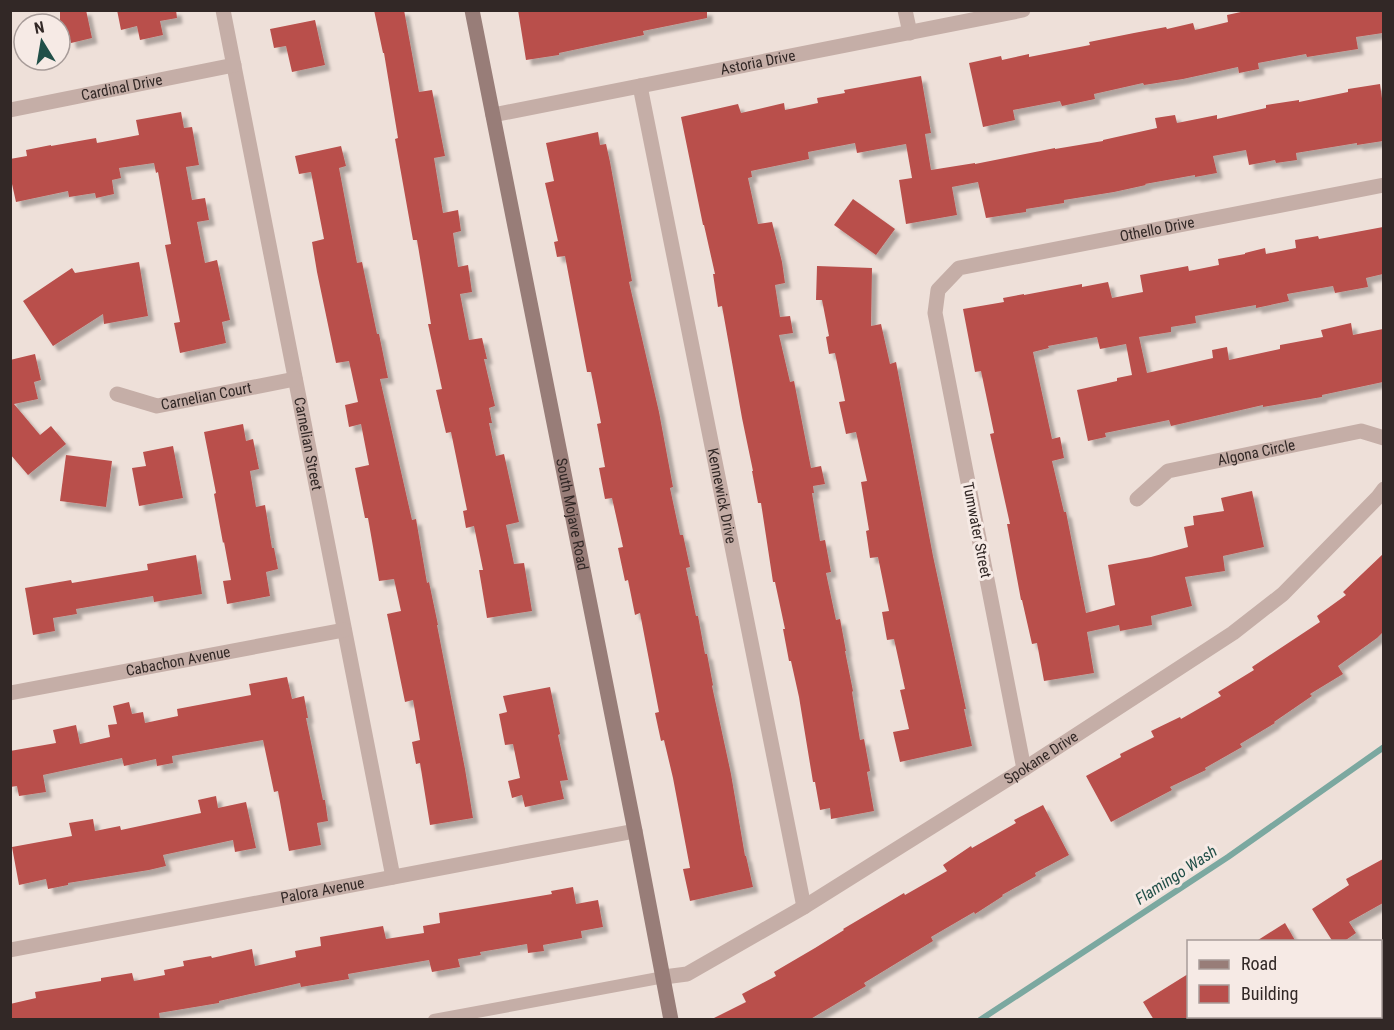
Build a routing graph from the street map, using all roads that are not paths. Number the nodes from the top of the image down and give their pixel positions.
1 (223, 10) edge
2 (472, 10) edge
3 (905, 10) edge
4 (1023, 10) edge
5 (910, 33) junction
6 (234, 65) junction
7 (640, 86) junction
8 (10, 110) edge
9 (493, 115) junction
10 (1383, 185) edge
11 (938, 290) joint
12 (295, 379) junction
13 (117, 394) dead end
14 (1383, 438) edge
15 (1383, 489) edge
16 (1137, 499) dead end
17 (344, 630) junction
18 (10, 693) edge
19 (1024, 769) junction
20 (635, 831) junction
21 (393, 877) junction
22 (804, 907) junction
23 (10, 950) edge
24 (664, 977) junction
25 (434, 1020) edge
26 (671, 1020) edge

1 - 6 street, Carnelian Street
2 - 9 street, South Mojave Road
3 - 5 street
4 - 5 street, Astoria Drive
5 - 7 street, Astoria Drive
6 - 8 street, Cardinal Drive
6 - 12 street, Carnelian Street
7 - 9 street, Astoria Drive
7 - 22 street, Kennewick Drive
9 - 20 street, South Mojave Road
10 - 11 street, Othello Drive
11 - 19 street, Tumwater Street
12 - 13 street, Carnelian Court
12 - 17 street, Carnelian Street
14 - 16 street, Algona Circle
15 - 19 street, Spokane Drive
17 - 18 street, Cabachon Avenue
17 - 21 street, Carnelian Street
19 - 22 street, Spokane Drive
20 - 21 street, Palora Avenue
20 - 24 street, South Mojave Road
21 - 23 street, Palora Avenue
22 - 24 street, Spokane Drive
24 - 25 lane
24 - 26 street, South Mojave Road

